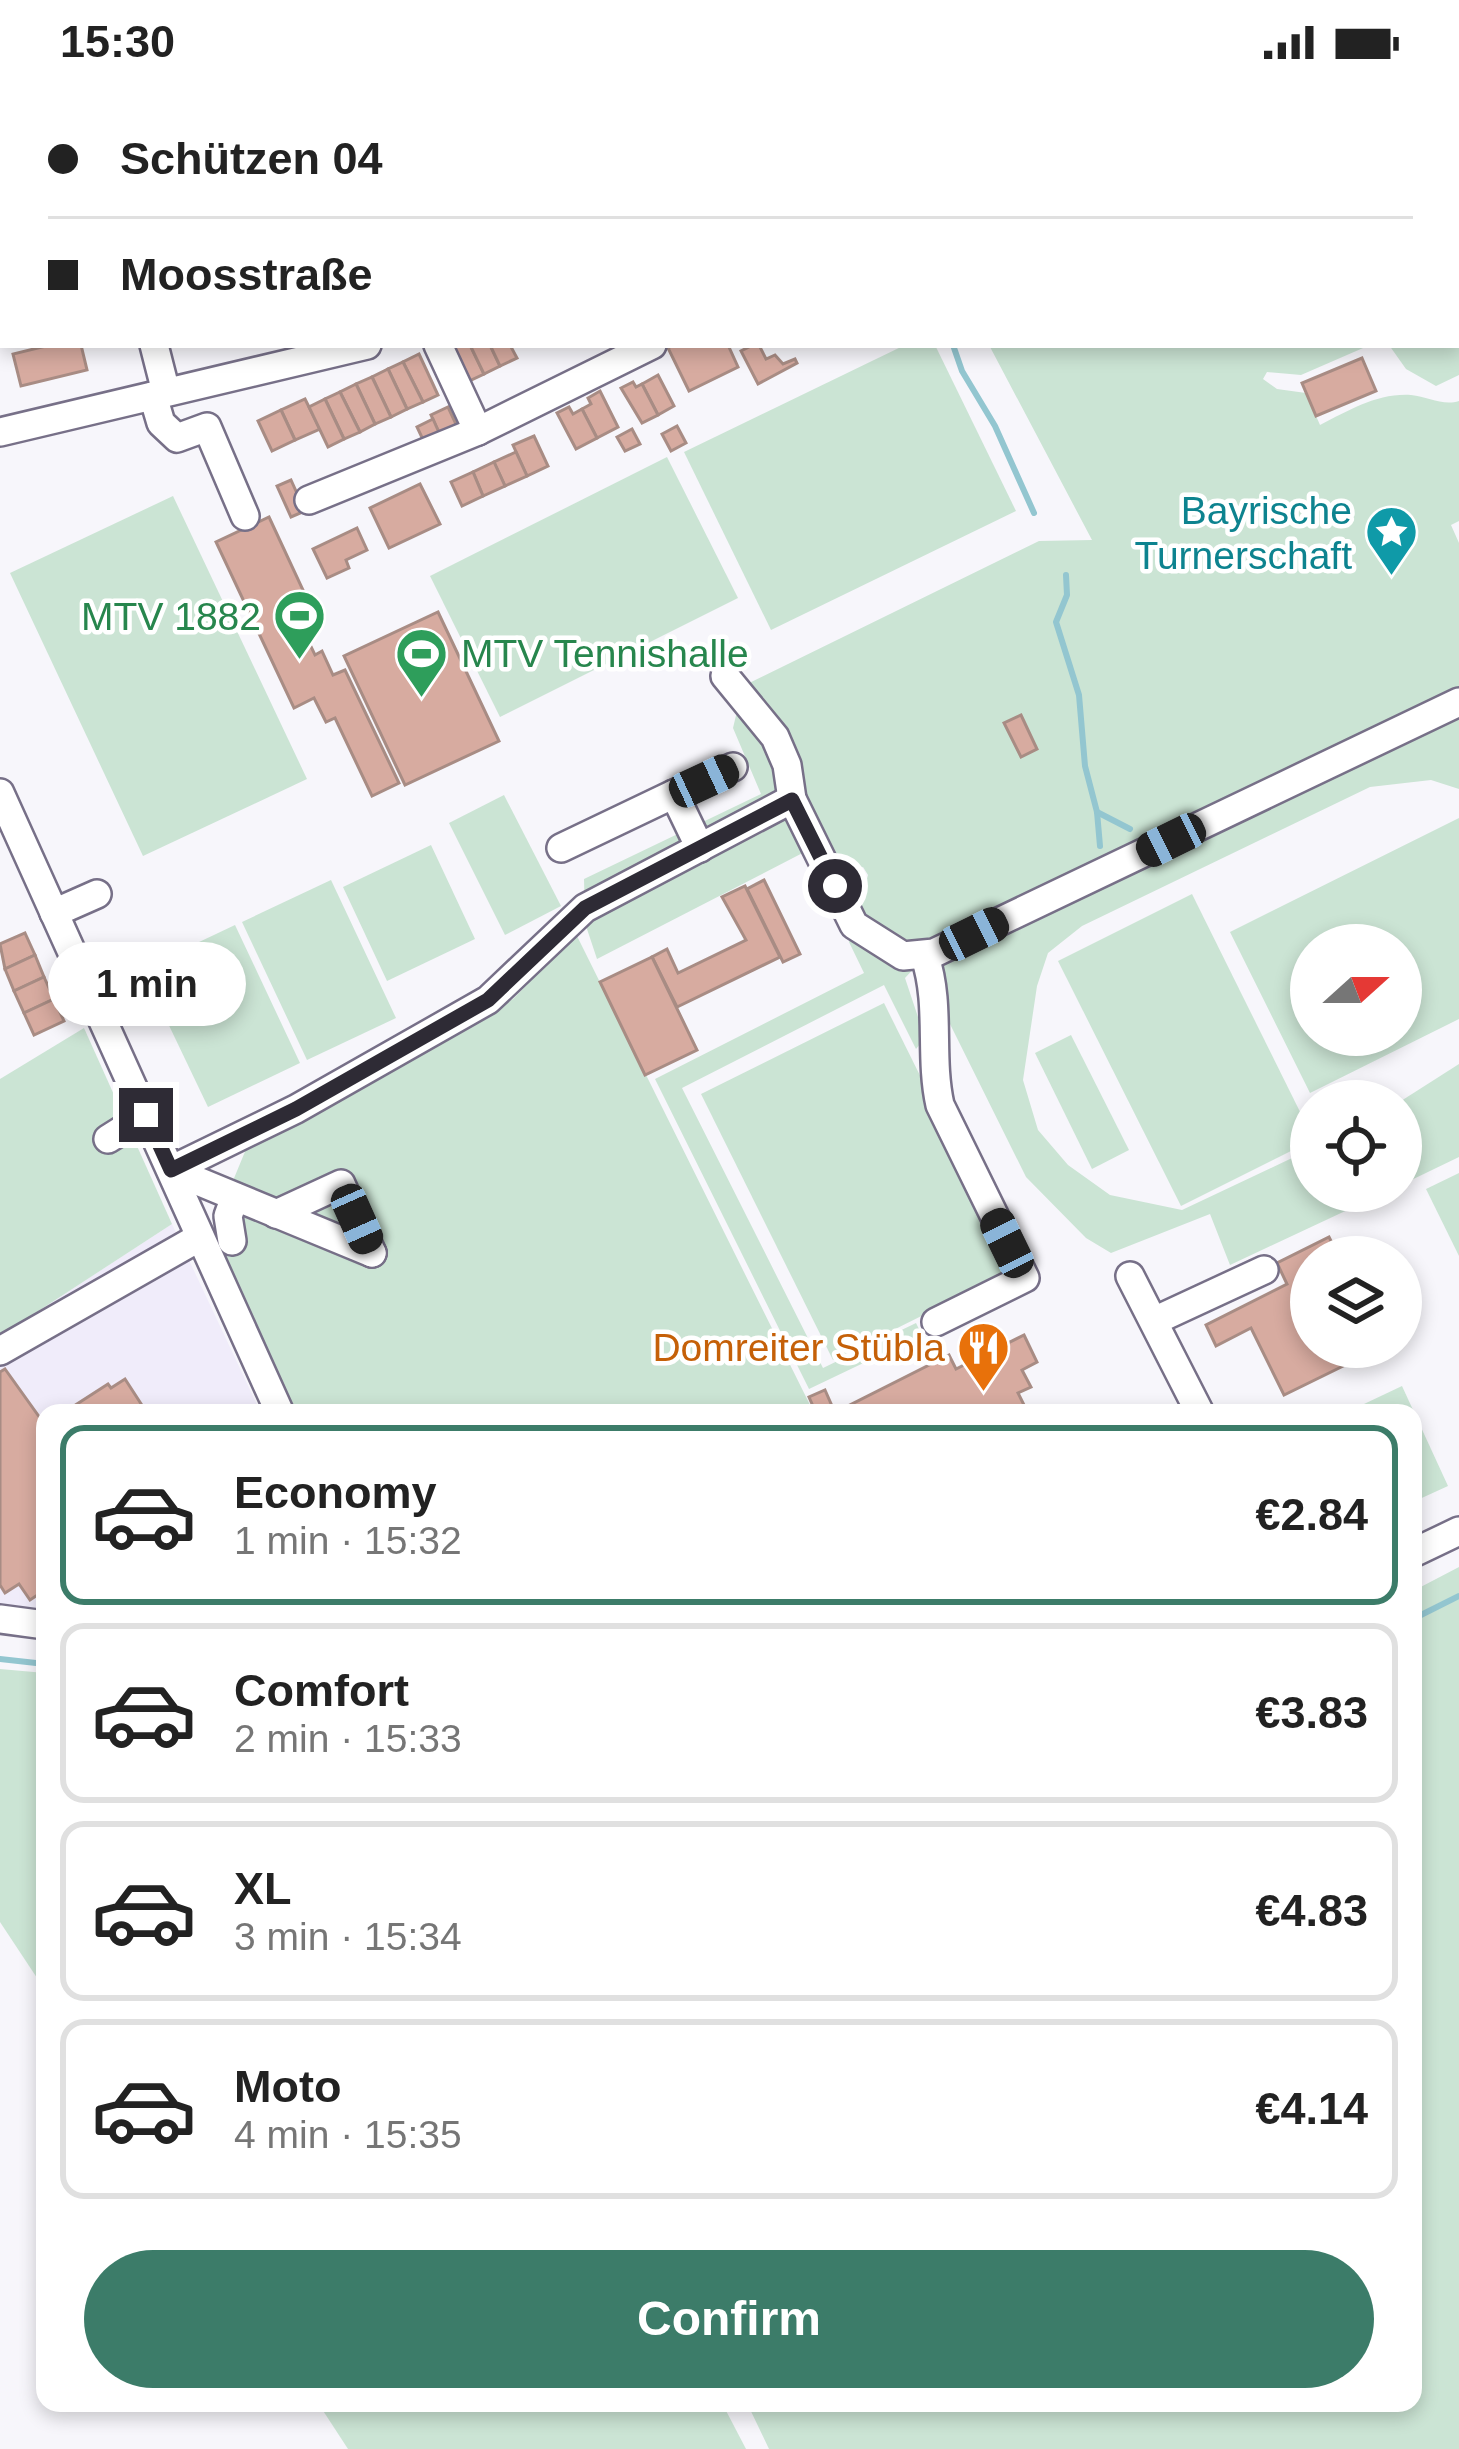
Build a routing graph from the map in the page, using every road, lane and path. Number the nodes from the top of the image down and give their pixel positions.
1 (154, 348) edge
2 (354, 348) edge
3 (440, 348) edge
4 (646, 348) edge
5 (159, 394) junction
6 (478, 431) junction
7 (0, 432) edge
8 (309, 500) dead end
9 (245, 516) dead end
10 (725, 676) dead end
11 (1459, 702) edge
12 (733, 767) dead end
13 (0, 793) edge
14 (674, 794) junction
15 (792, 800) junction
16 (561, 848) dead end
17 (700, 848) junction
18 (97, 894) dead end
19 (55, 913) junction
20 (925, 957) junction
21 (146, 1115) junction
22 (108, 1138) dead end
23 (171, 1170) junction
24 (235, 1197) junction
25 (276, 1214) dead end
26 (200, 1238) junction
27 (232, 1240) dead end
28 (1264, 1270) dead end
29 (1130, 1276) dead end
30 (936, 1322) dead end
31 (1154, 1322) junction
32 (0, 1351) edge
33 (276, 1404) edge
34 (1195, 1404) edge
35 (1459, 1531) edge
36 (1422, 1549) edge
37 (0, 1619) edge
38 (36, 1624) edge

1 - 5 street
2 - 5 street
3 - 6 street
4 - 6 street
5 - 7 street
5 - 9 street
6 - 8 street
10 - 15 street
11 - 20 street
12 - 14 street
13 - 19 street
14 - 16 street
14 - 17 street
15 - 17 street
15 - 20 street
17 - 23 street
18 - 19 street
19 - 21 street
20 - 30 street
21 - 22 street
21 - 23 street
23 - 24 street
23 - 26 street
24 - 25 street
24 - 27 street
26 - 32 street
26 - 33 street
28 - 31 street
29 - 31 street
31 - 34 street
35 - 36 street
37 - 38 street

